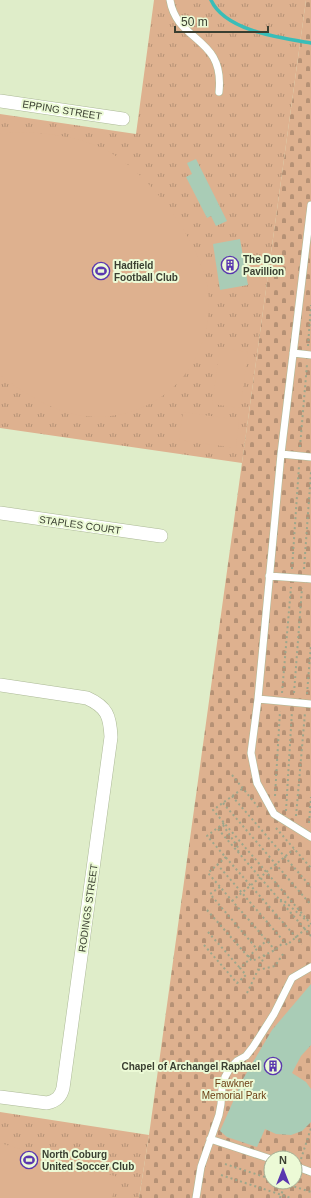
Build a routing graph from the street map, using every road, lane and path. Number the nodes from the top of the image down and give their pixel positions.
1 (170, 0) edge
2 (219, 92) dead end
3 (0, 101) edge
4 (123, 120) dead end
5 (311, 204) edge
6 (311, 305) edge
7 (293, 354) junction
8 (309, 355) edge
9 (281, 454) junction
10 (300, 456) junction
11 (311, 457) edge
12 (311, 472) edge
13 (0, 513) edge
14 (161, 536) dead end
15 (269, 576) junction
16 (291, 577) junction
17 (303, 578) junction
18 (311, 579) edge
19 (311, 644) edge
20 (0, 685) edge
21 (258, 700) junction
22 (281, 702) junction
23 (293, 703) junction
24 (309, 704) edge
25 (242, 789) dead end
26 (232, 796) junction
27 (311, 797) edge
28 (223, 803) junction
29 (274, 814) junction
30 (285, 820) junction
31 (309, 823) dead end
32 (223, 824) junction
33 (295, 826) junction
34 (218, 829) junction
35 (311, 837) edge
36 (294, 848) dead end
37 (238, 852) junction
38 (285, 856) junction
39 (226, 857) junction
40 (217, 864) junction
41 (275, 864) junction
42 (266, 872) junction
43 (260, 877) junction
44 (250, 885) junction
45 (220, 887) junction
46 (311, 887) edge
47 (242, 892) junction
48 (232, 900) junction
49 (280, 900) junction
50 (311, 905) edge
51 (206, 910) dead end
52 (309, 921) junction
53 (311, 924) edge
54 (305, 929) junction
55 (208, 932) dead end
56 (311, 936) edge
57 (296, 937) junction
58 (266, 941) dead end
59 (284, 942) junction
60 (302, 944) dead end
61 (204, 945) dead end
62 (257, 949) junction
63 (275, 950) junction
64 (266, 954) junction
65 (283, 954) dead end
66 (249, 958) junction
67 (311, 967) edge
68 (240, 968) junction
69 (258, 970) junction
70 (247, 993) dead end
71 (0, 1097) edge
72 (311, 1128) edge
73 (210, 1139) junction
74 (303, 1150) edge
75 (263, 1156) edge
76 (225, 1164) dead end
77 (221, 1175) dead end
78 (263, 1176) edge
79 (281, 1196) edge
80 (196, 1198) edge
81 (290, 1198) edge

1 - 2 lane
3 - 4 street, EPPING STREET
5 - 7 lane
6 - 8 path
7 - 8 lane
7 - 9 lane
8 - 10 path
9 - 10 lane
9 - 15 lane
10 - 11 lane
10 - 16 path
12 - 17 path
13 - 14 street, STAPLES COURT
15 - 16 lane
15 - 21 lane
16 - 17 lane
16 - 22 path
17 - 18 lane
17 - 23 path
19 - 24 path
20 - 71 street, RODINGS STREET
21 - 22 lane
21 - 29 lane
22 - 23 lane
22 - 29 path
23 - 24 lane
23 - 30 path
24 - 33 path
25 - 26 path
26 - 28 path
26 - 38 path
27 - 31 path
28 - 32 path
28 - 41 path
29 - 30 lane
30 - 33 lane
32 - 34 path
32 - 37 path
32 - 42 path
33 - 35 lane
34 - 37 path
34 - 39 path
36 - 38 path
37 - 43 path
38 - 41 path
38 - 46 path
39 - 40 path
39 - 44 path
40 - 45 path
40 - 47 path
41 - 42 path
41 - 50 path
42 - 43 path
42 - 52 path
43 - 44 path
43 - 49 path
44 - 47 path
44 - 57 path
45 - 48 path
45 - 62 path
47 - 48 path
47 - 59 path
48 - 63 path
49 - 52 path
49 - 54 path
51 - 66 path
52 - 53 path
53 - 54 path
54 - 56 path
54 - 57 path
55 - 68 path
57 - 59 path
57 - 60 path
58 - 62 path
59 - 63 path
61 - 68 path
62 - 66 path
63 - 64 path
64 - 66 path
64 - 69 path
65 - 69 path
66 - 68 path
67 - 73 lane
69 - 70 path
72 - 74 path
73 - 75 lane
73 - 80 lane
76 - 78 path
77 - 79 path
79 - 81 path

